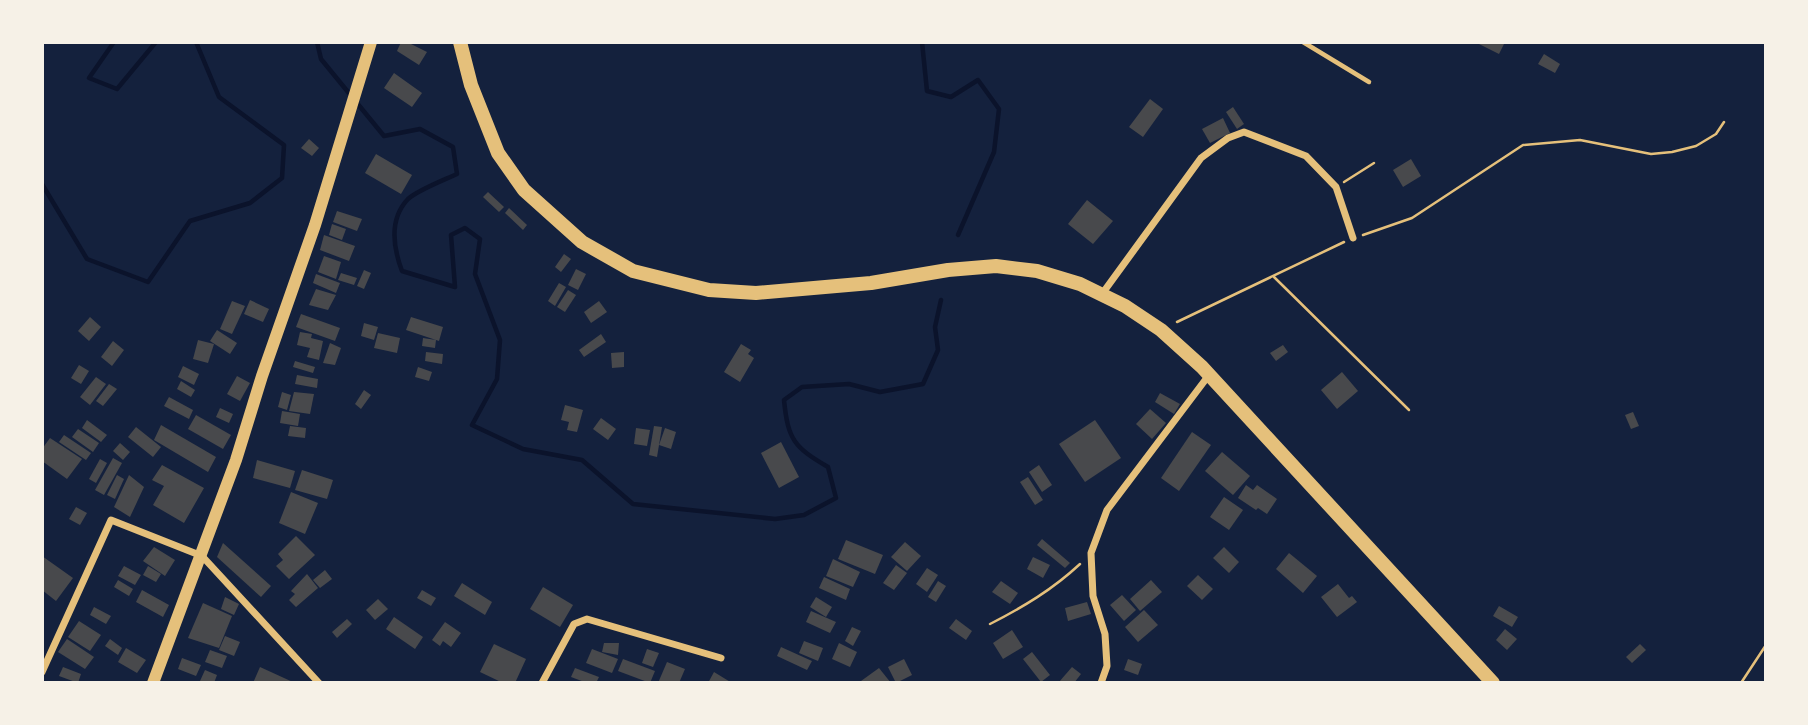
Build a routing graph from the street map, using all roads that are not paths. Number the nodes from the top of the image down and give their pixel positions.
1 (371, 42) edge
2 (460, 42) edge
3 (1303, 42) edge
4 (1369, 82) dead end
5 (1353, 238) road end
6 (1102, 295) junction
7 (1209, 375) junction
8 (202, 556) junction
9 (721, 658) dead end
10 (42, 672) edge
11 (153, 683) edge
12 (319, 683) edge
13 (542, 683) edge
14 (1101, 683) edge
15 (1493, 683) edge

1 - 8 main road
2 - 6 main road
3 - 4 lane
5 - 6 street
6 - 7 main road
7 - 14 street
7 - 15 main road
8 - 10 street
8 - 11 main road
8 - 12 street
9 - 13 street

